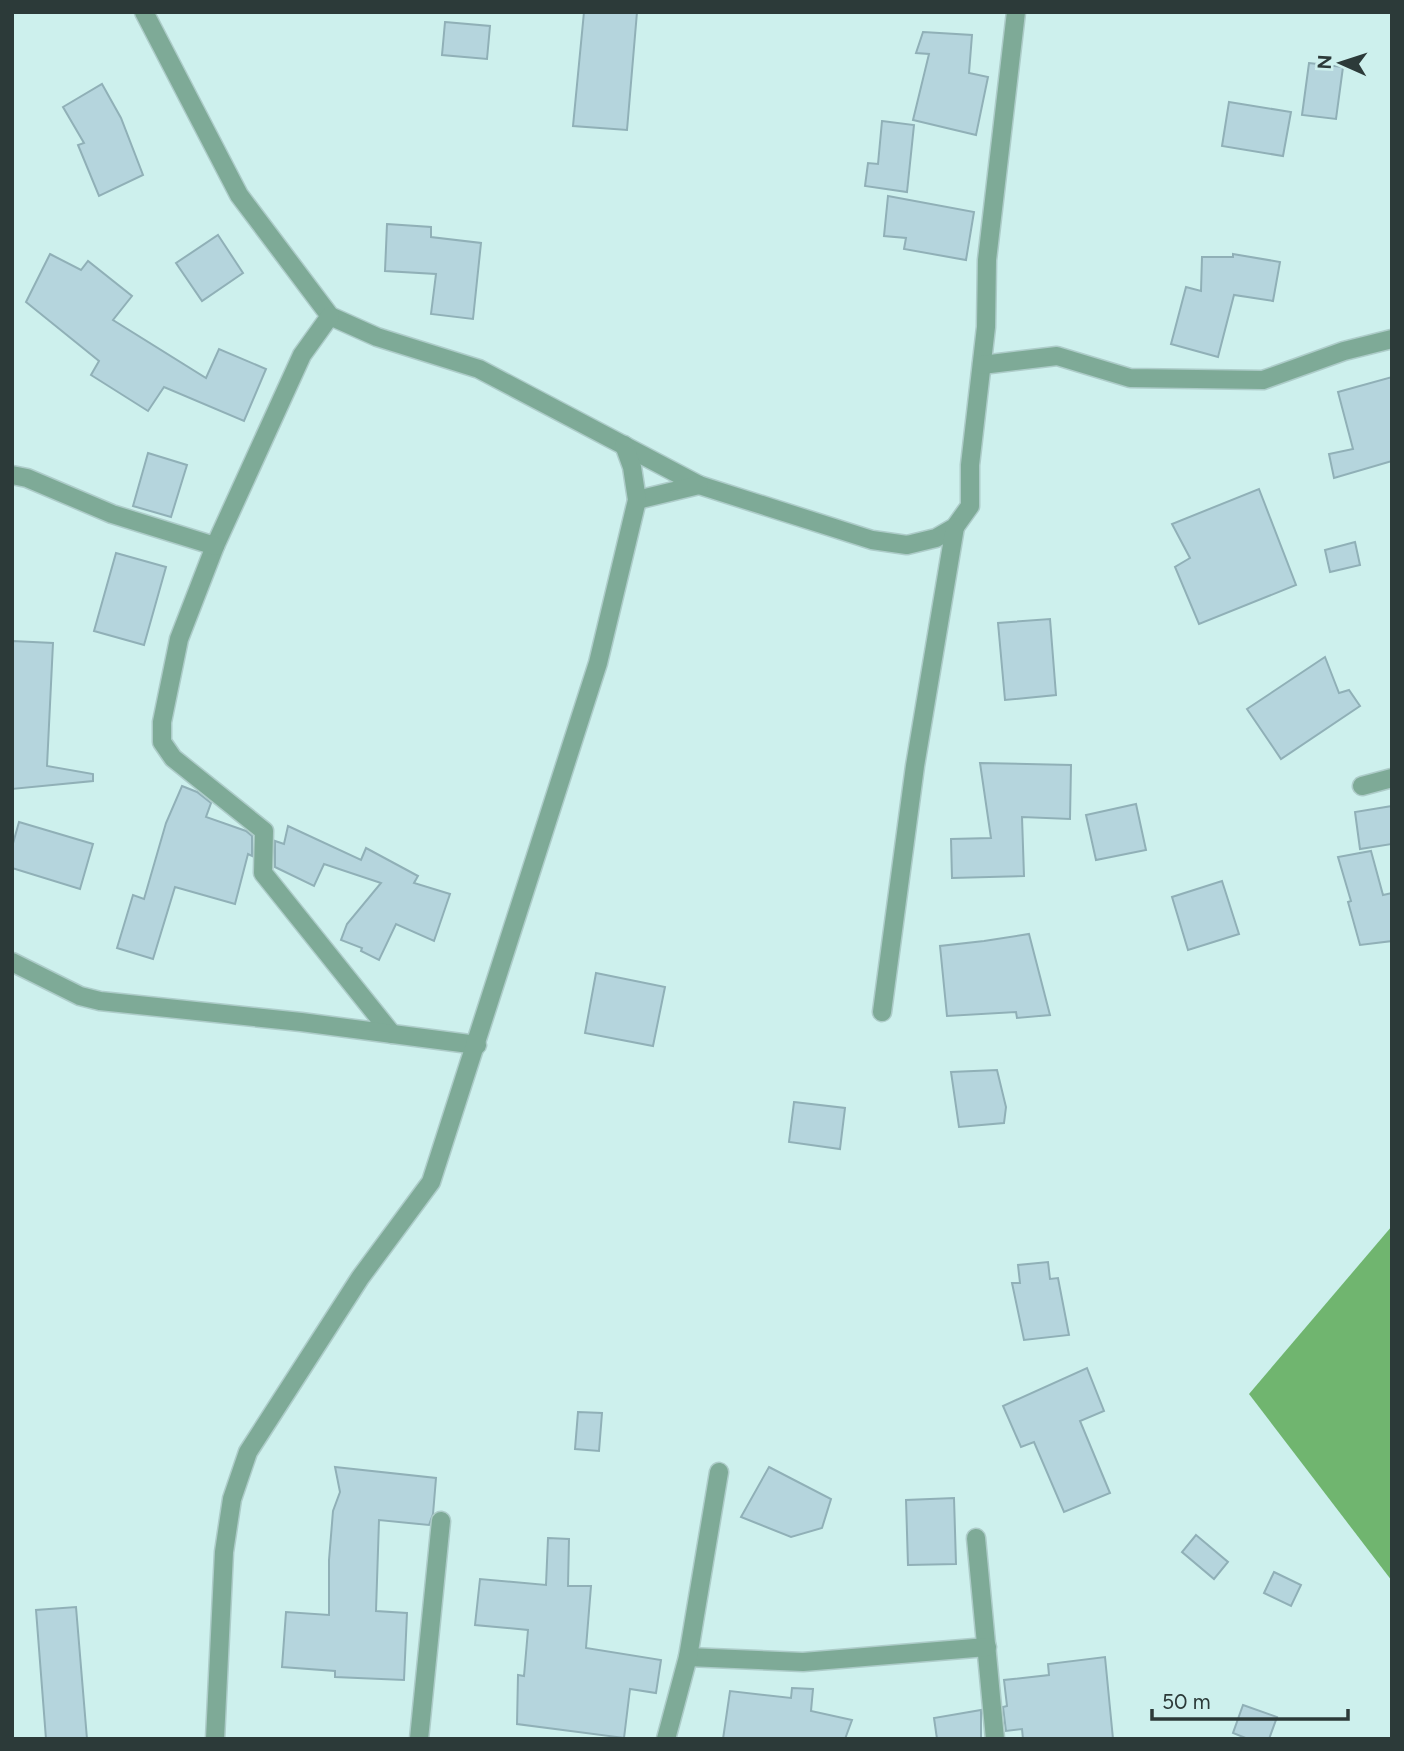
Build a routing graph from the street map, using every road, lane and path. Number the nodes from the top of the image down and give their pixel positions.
1 (144, 12) edge
2 (1016, 12) edge
3 (330, 316) junction
4 (1392, 340) edge
5 (982, 365) junction
6 (624, 444) junction
7 (12, 475) edge
8 (699, 485) junction
9 (637, 500) junction
10 (955, 527) junction
11 (215, 546) junction
12 (1392, 778) edge
13 (1362, 786) dead end
14 (12, 962) edge
15 (882, 1012) dead end
16 (391, 1034) junction
17 (477, 1045) junction
18 (719, 1472) dead end
19 (441, 1521) dead end
20 (976, 1538) dead end
21 (987, 1647) junction
22 (688, 1657) junction
23 (215, 1739) edge
24 (418, 1739) edge
25 (666, 1739) edge
26 (995, 1739) edge

1 - 3 street
2 - 5 street
3 - 6 street
3 - 11 street
4 - 5 street
5 - 10 street
6 - 8 street
6 - 9 street
7 - 11 street
8 - 9 street
8 - 10 street
9 - 17 street
10 - 15 street
11 - 16 street
12 - 13 street
14 - 16 street
16 - 17 street
17 - 23 street
18 - 22 street
19 - 24 street
20 - 21 street
21 - 22 street
21 - 26 street
22 - 25 street

